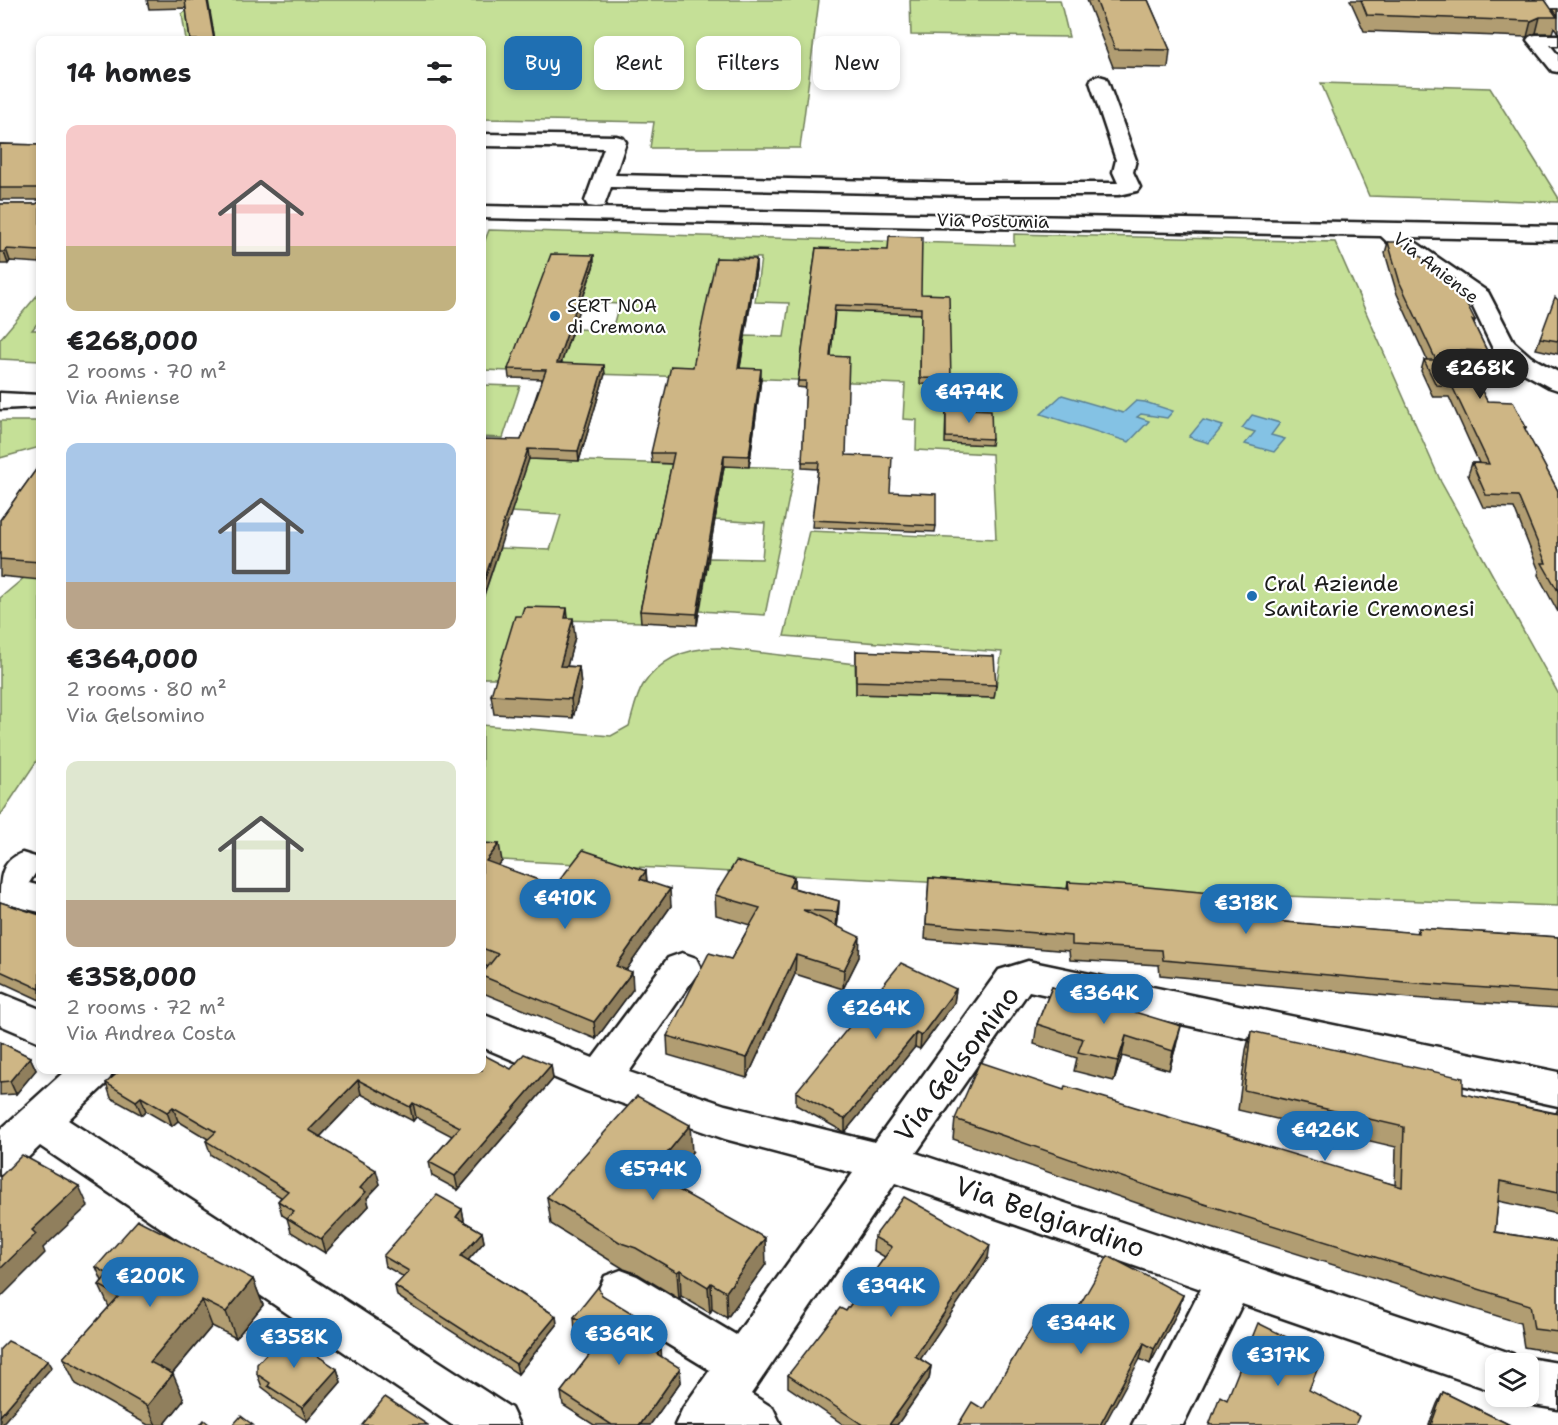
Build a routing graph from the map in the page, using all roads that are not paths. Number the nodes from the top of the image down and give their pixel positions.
1 (1558, 40) edge
2 (1558, 67) edge
3 (1099, 82) dead end
4 (486, 140) edge
5 (1123, 172) junction
6 (605, 173) junction
7 (486, 212) edge
8 (592, 214) junction
9 (1558, 227) edge
10 (1385, 228) junction
11 (1504, 230) junction
12 (1558, 233) edge
13 (1555, 379) edge
14 (0, 401) edge
15 (32, 401) dead end
16 (9, 882) edge
17 (36, 896) edge
18 (682, 968) dead end
19 (3, 1009) dead end
20 (36, 1024) edge
21 (486, 1032) edge
22 (89, 1074) edge
23 (601, 1079) junction
24 (1558, 1089) edge
25 (38, 1122) junction
26 (0, 1157) edge
27 (884, 1163) junction
28 (1231, 1278) junction
29 (621, 1291) dead end
30 (1485, 1366) edge
31 (1539, 1383) edge
32 (1558, 1386) edge
33 (729, 1403) edge
34 (494, 1425) edge
35 (1157, 1425) edge

1 - 2 street
3 - 5 street
4 - 6 street
5 - 6 street
5 - 6 street
6 - 8 street
7 - 8 street, Via Postumia
8 - 10 street, Via Postumia
9 - 11 street, Via Postumia
10 - 11 street, Via Postumia
10 - 13 street, Via Aniense
11 - 12 street, Via Postumia
14 - 15 street
16 - 17 street
18 - 23 street
19 - 20 street
21 - 23 street, Via Belgiardino
22 - 25 street
23 - 27 street, Via Belgiardino
24 - 27 street, Via Gelsomino
25 - 26 street
25 - 34 street
27 - 28 street, Via Belgiardino
27 - 33 street, Via Gelsomino
28 - 30 street, Via Belgiardino
28 - 35 street
29 - 33 street, Via Gelsomino
31 - 32 street

